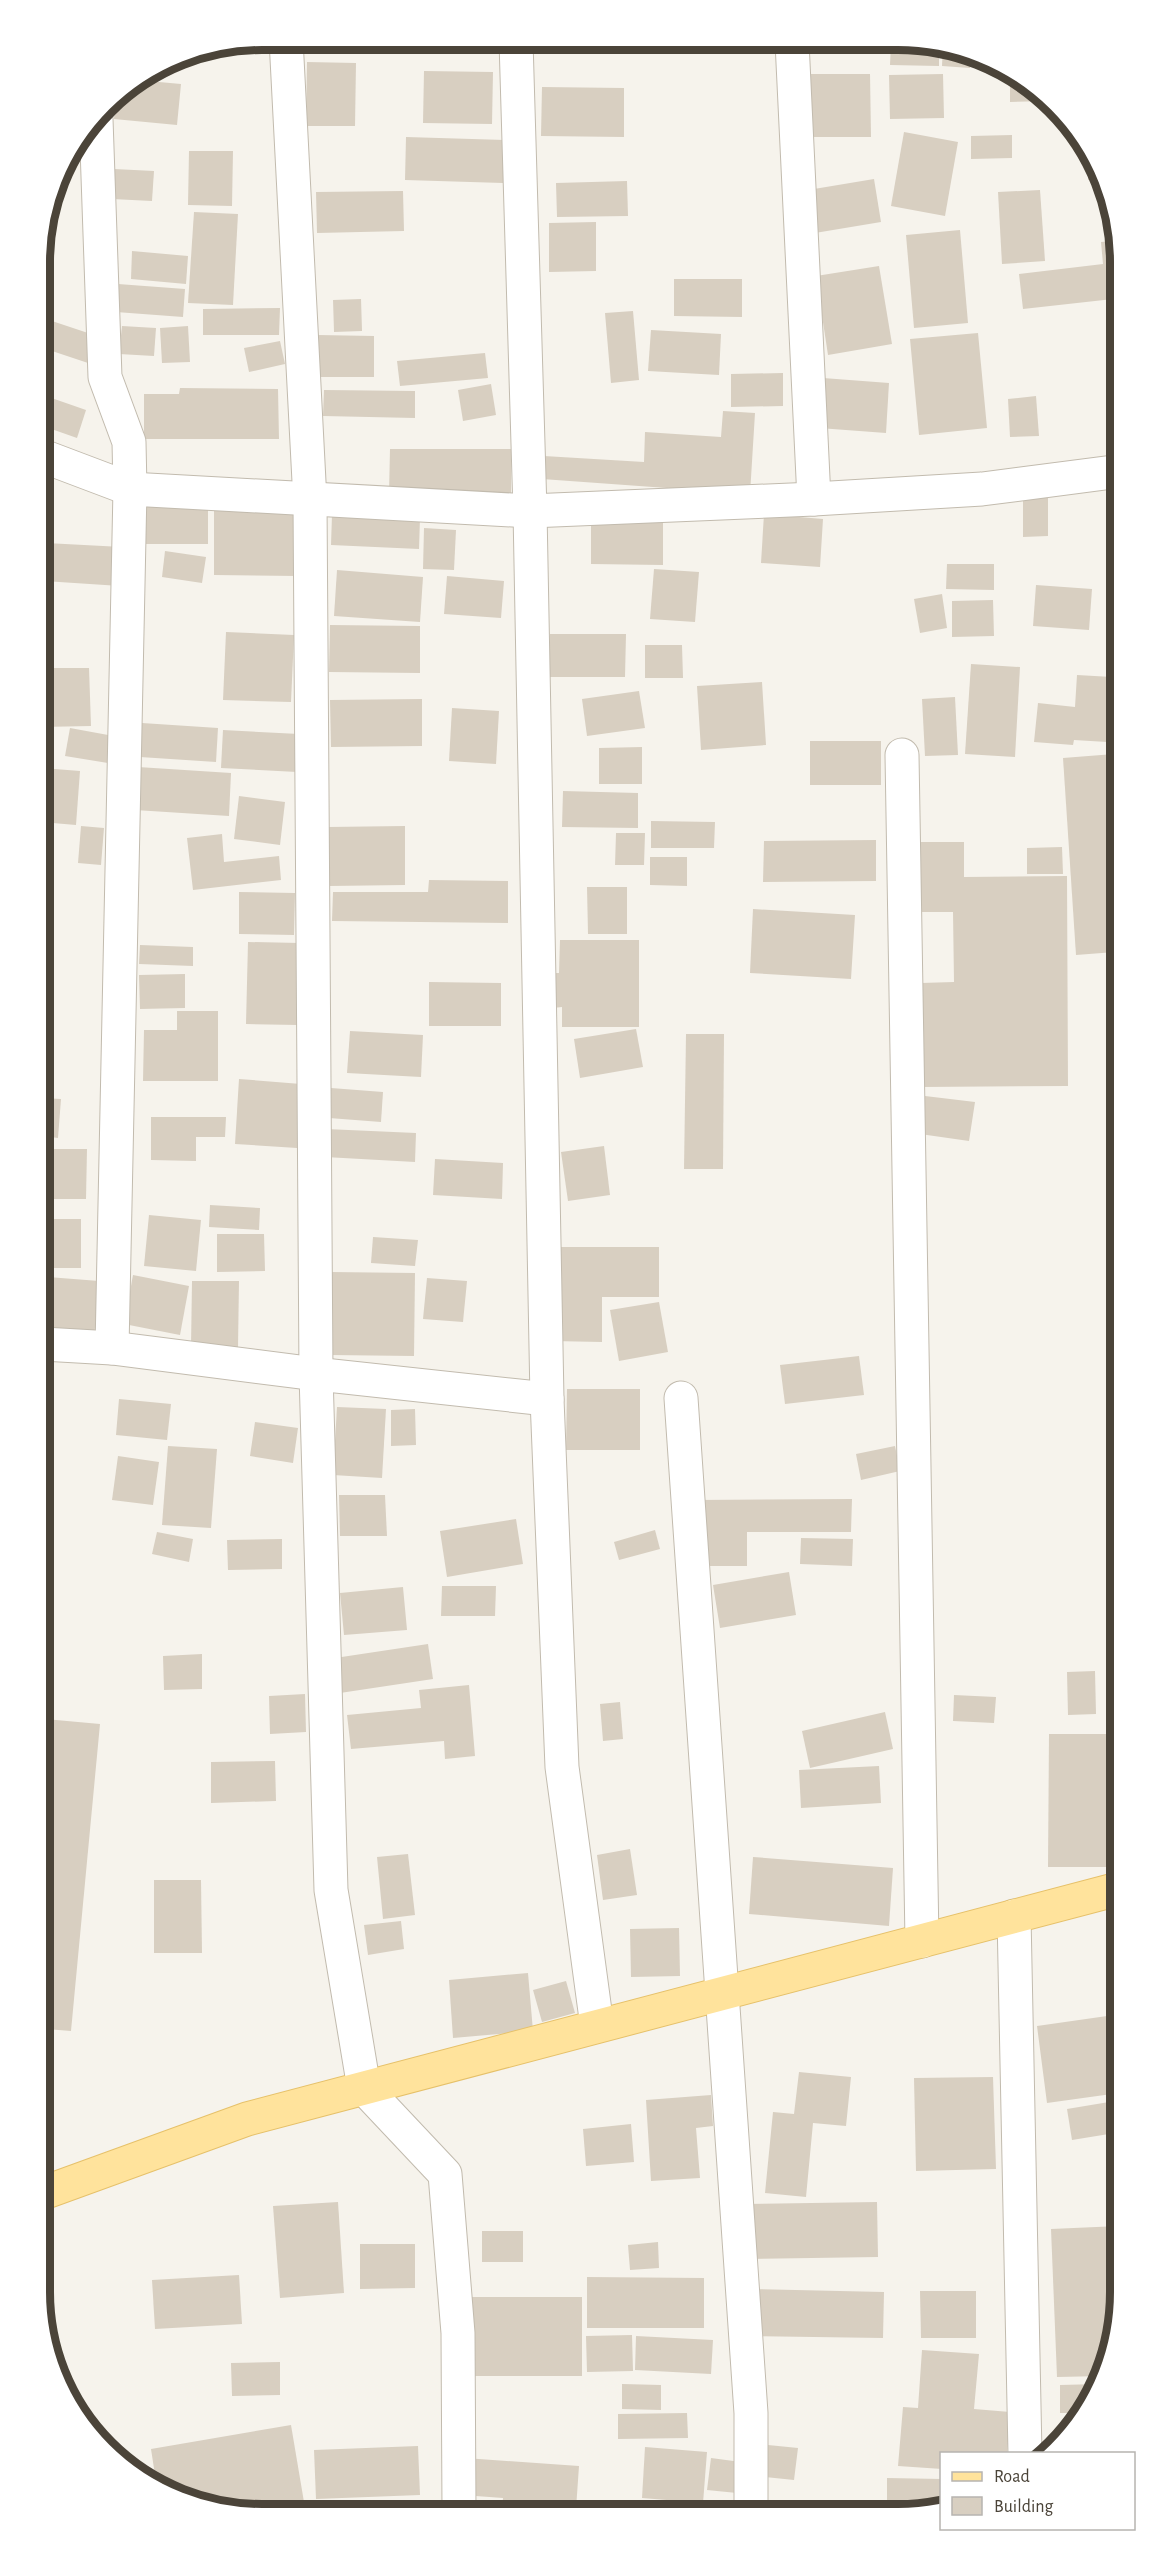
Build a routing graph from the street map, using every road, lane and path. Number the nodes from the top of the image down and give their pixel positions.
1 (287, 50) edge
2 (516, 50) edge
3 (792, 50) edge
4 (96, 128) edge
5 (50, 459) edge
6 (1110, 472) edge
7 (129, 489) junction
8 (814, 499) junction
9 (310, 501) junction
10 (531, 511) junction
11 (902, 755) dead end
12 (50, 1344) edge
13 (112, 1348) junction
14 (316, 1374) junction
15 (681, 1398) dead end
16 (547, 1399) junction
17 (1110, 1891) edge
18 (1014, 1916) junction
19 (922, 1941) junction
20 (723, 1993) junction
21 (597, 2026) junction
22 (364, 2088) junction
23 (50, 2191) edge
24 (1025, 2452) edge
25 (459, 2504) edge
26 (751, 2504) edge

1 - 9 street
2 - 10 street
3 - 8 street
4 - 7 street
5 - 7 street
6 - 8 street
7 - 9 street
7 - 13 street
8 - 10 street
9 - 10 street
9 - 14 street
10 - 16 street
11 - 19 street
12 - 13 street
13 - 14 street
14 - 16 street
14 - 22 street
15 - 20 street
16 - 21 street
17 - 18 main road
18 - 19 main road
18 - 24 street
19 - 20 main road
20 - 21 main road
20 - 26 street
21 - 22 main road
22 - 23 main road
22 - 25 street

